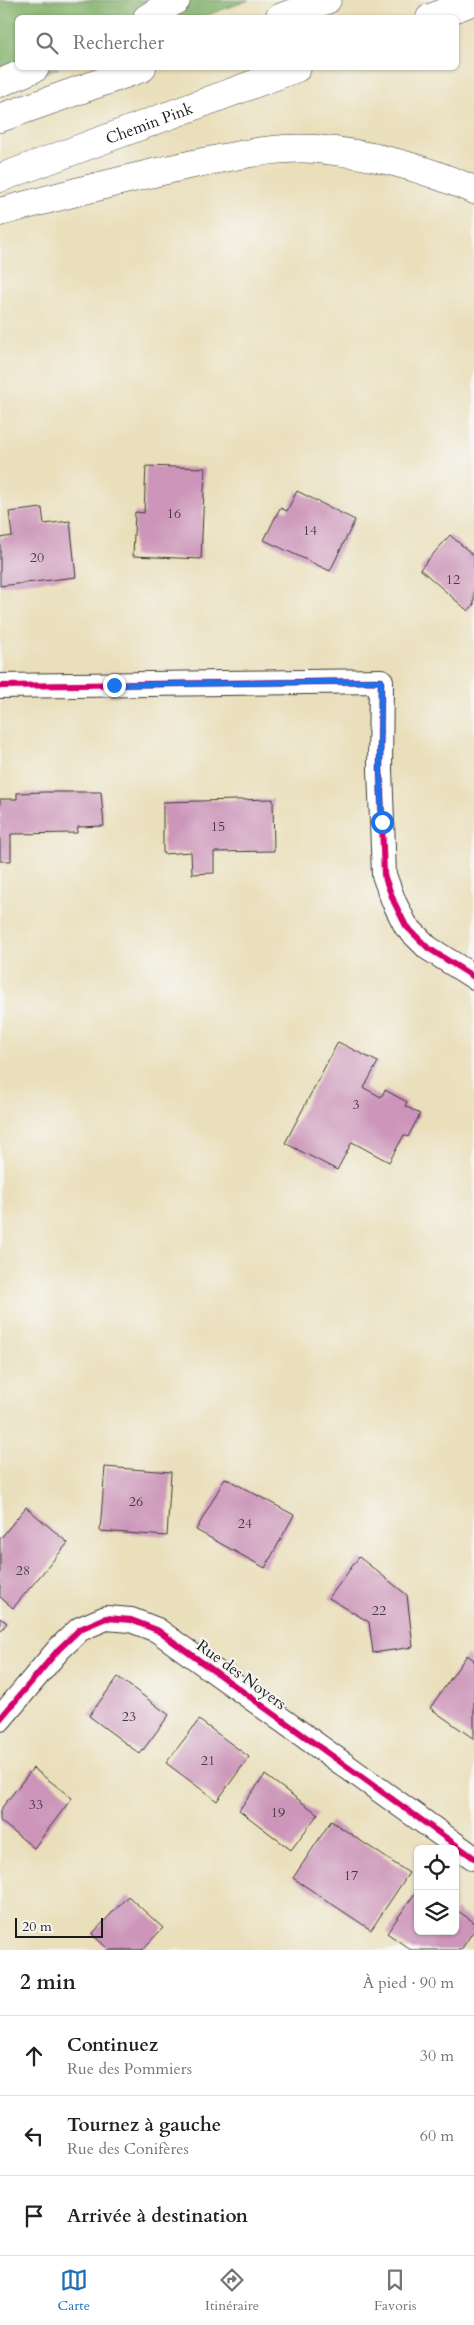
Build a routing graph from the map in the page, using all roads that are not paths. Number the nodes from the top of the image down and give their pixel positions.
1 (176, 0) edge
2 (327, 0) edge
3 (473, 3) edge
4 (152, 15) edge
5 (287, 15) edge
6 (439, 15) edge
7 (31, 70) edge
8 (136, 70) edge
9 (292, 70) edge
10 (0, 83) edge
11 (0, 118) edge
12 (0, 178) edge
13 (474, 190) edge
14 (0, 212) edge
15 (0, 686) edge
16 (474, 977) edge
17 (0, 1719) edge
18 (474, 1858) edge

1 - 4 main road
2 - 5 main road
3 - 6 main road
7 - 10 main road
8 - 11 main road
9 - 12 main road, Chemin Pink
13 - 14 main road
15 - 16 street
17 - 18 street, Rue des Noyers

